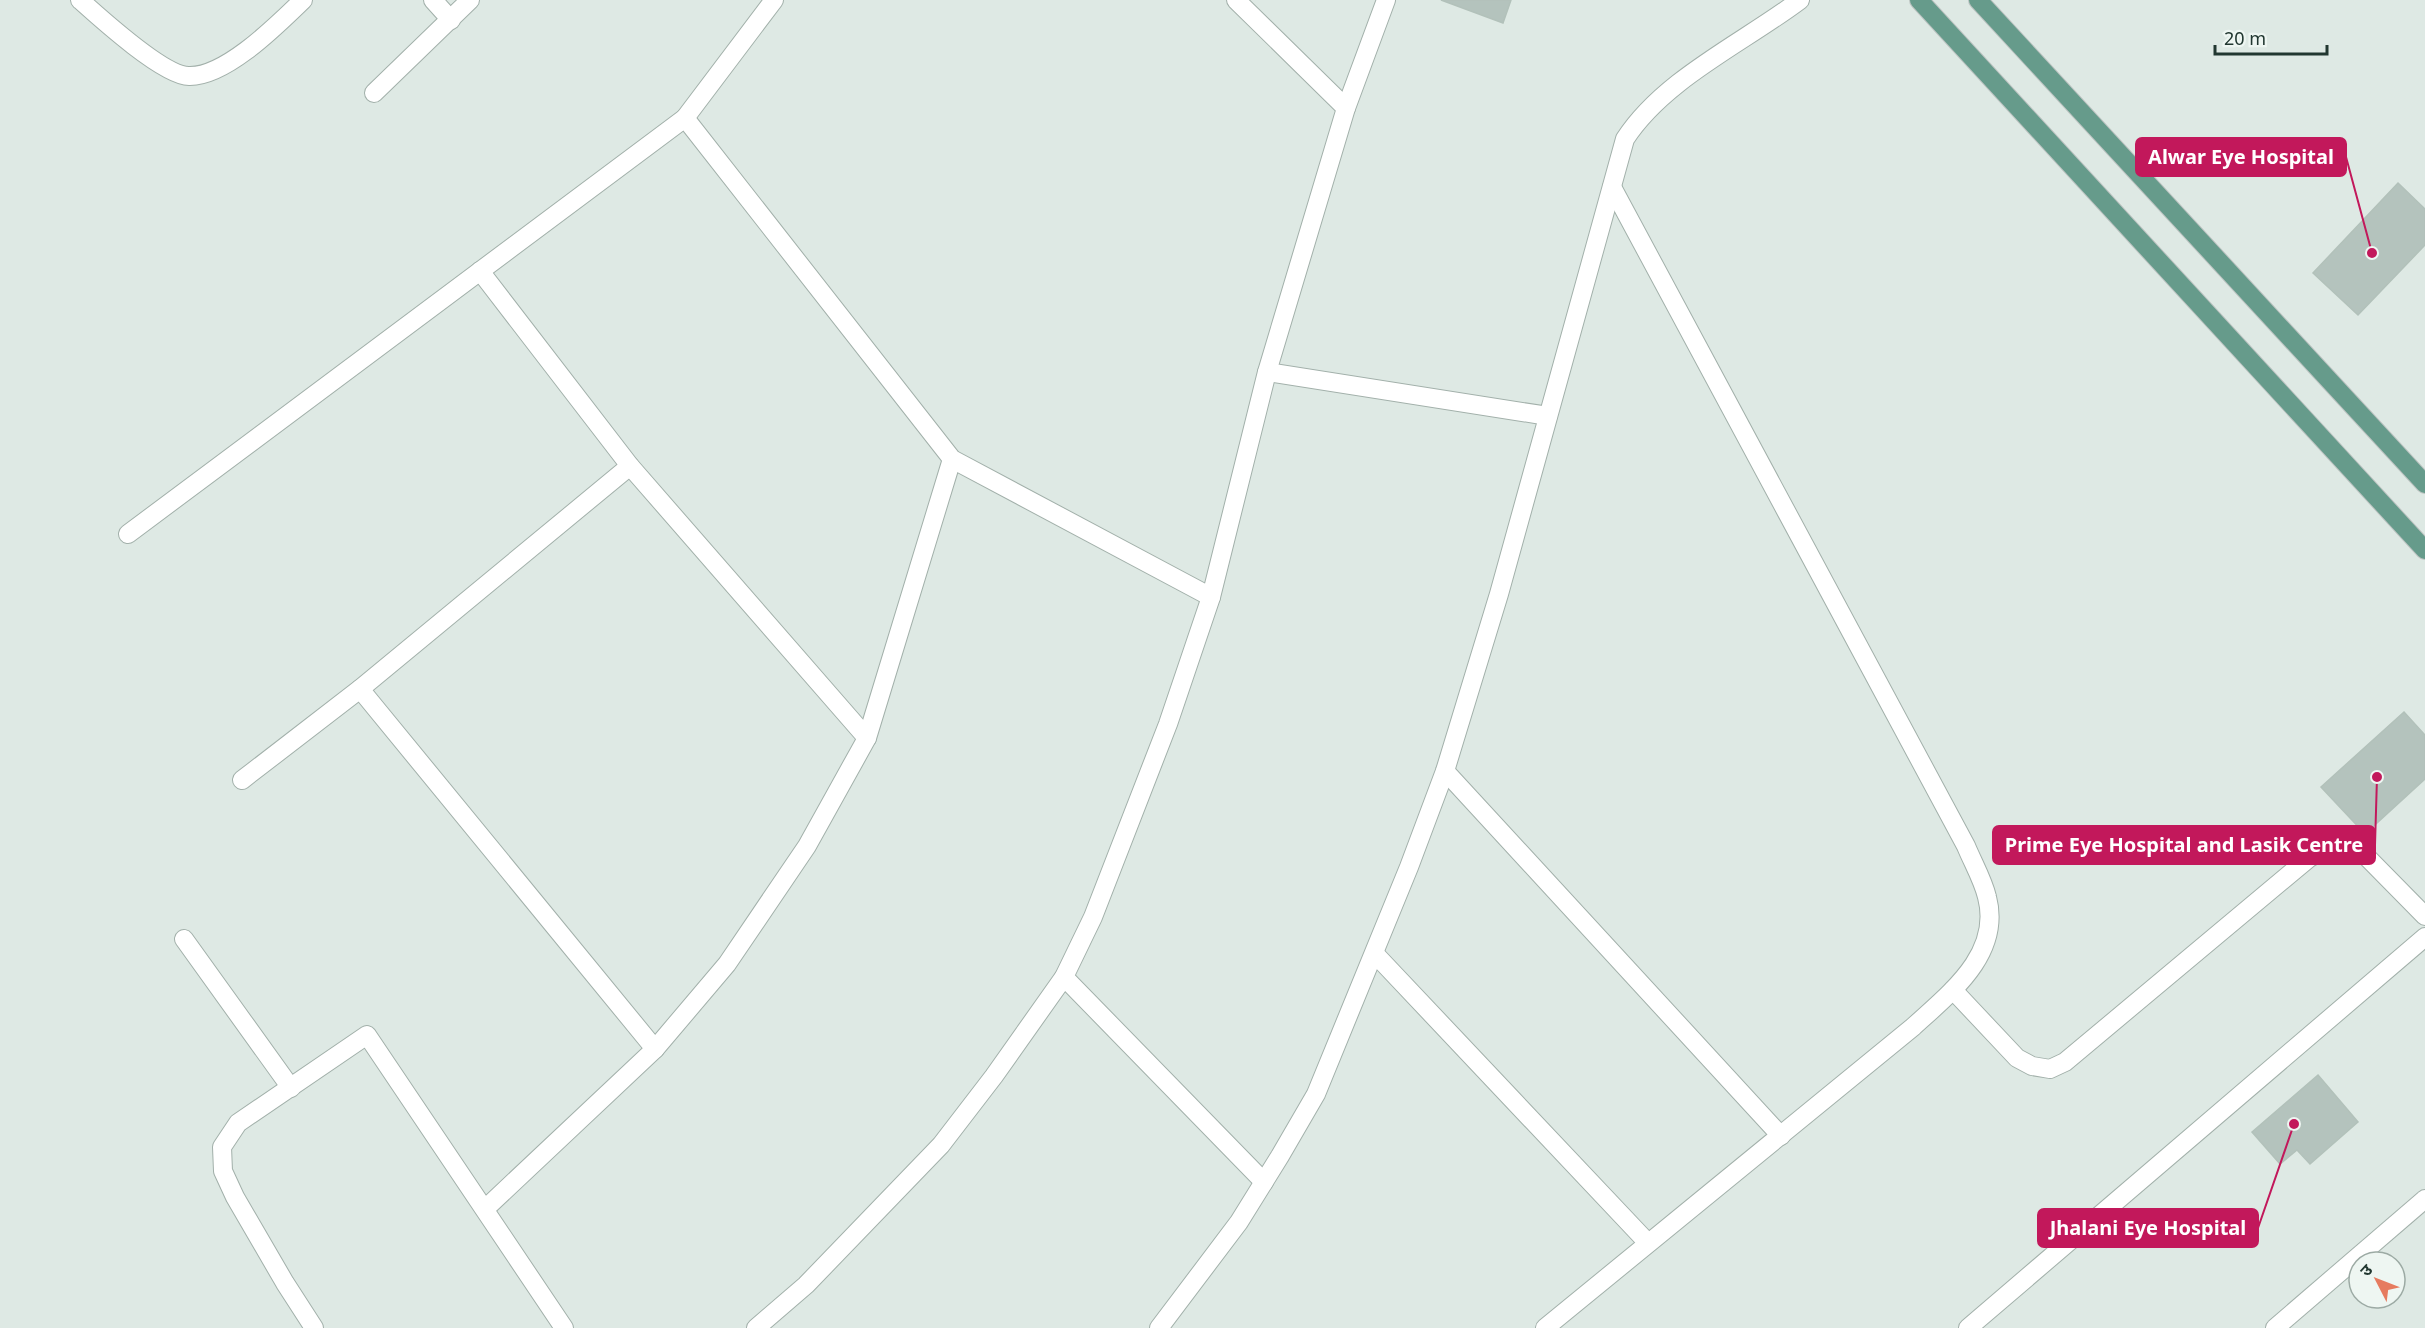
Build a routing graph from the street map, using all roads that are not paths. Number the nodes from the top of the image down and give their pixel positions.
1 (80, 0) edge
2 (303, 0) edge
3 (433, 0) edge
4 (470, 0) edge
5 (774, 0) edge
6 (1236, 0) edge
7 (1386, 0) edge
8 (1800, 0) edge
9 (1919, 0) edge
10 (1984, 2) edge
11 (451, 20) junction
12 (374, 93) dead end
13 (1346, 108) junction
14 (685, 118) junction
15 (1611, 188) junction
16 (480, 272) junction
17 (1267, 372) junction
18 (1548, 416) junction
19 (952, 459) junction
20 (630, 466) junction
21 (2425, 484) edge
22 (128, 534) dead end
23 (2425, 550) edge
24 (1211, 597) junction
25 (360, 689) junction
26 (867, 738) junction
27 (1445, 771) junction
28 (242, 780) dead end
29 (2425, 915) edge
30 (2425, 937) edge
31 (184, 939) dead end
32 (1375, 954) junction
33 (1064, 977) junction
34 (1953, 990) junction
35 (655, 1049) junction
36 (291, 1088) junction
37 (1781, 1136) junction
38 (1264, 1182) junction
39 (2425, 1199) edge
40 (485, 1209) junction
41 (1648, 1243) junction
42 (314, 1328) edge
43 (564, 1328) edge
44 (756, 1328) edge
45 (1159, 1328) edge
46 (1545, 1328) edge
47 (1968, 1328) edge
48 (2275, 1328) edge

1 - 2 street
3 - 11 street
4 - 11 street
5 - 14 street
6 - 13 street
7 - 13 street
8 - 15 street
9 - 23 main road
10 - 21 main road
11 - 12 street
13 - 17 street
14 - 16 street
14 - 19 street
15 - 18 street
15 - 34 street
16 - 20 street
16 - 22 street
17 - 18 street
17 - 24 street
18 - 27 street
19 - 24 street
19 - 26 street
20 - 25 street
20 - 26 street
24 - 33 street
25 - 28 street
25 - 35 street
26 - 35 street
27 - 32 street
27 - 37 street
29 - 34 street
30 - 47 street
31 - 36 street
32 - 38 street
32 - 41 street
33 - 38 street
33 - 44 street
34 - 37 street
35 - 40 street
36 - 40 street
36 - 42 street
37 - 41 street
38 - 45 street
39 - 48 street
40 - 43 street
41 - 46 street

